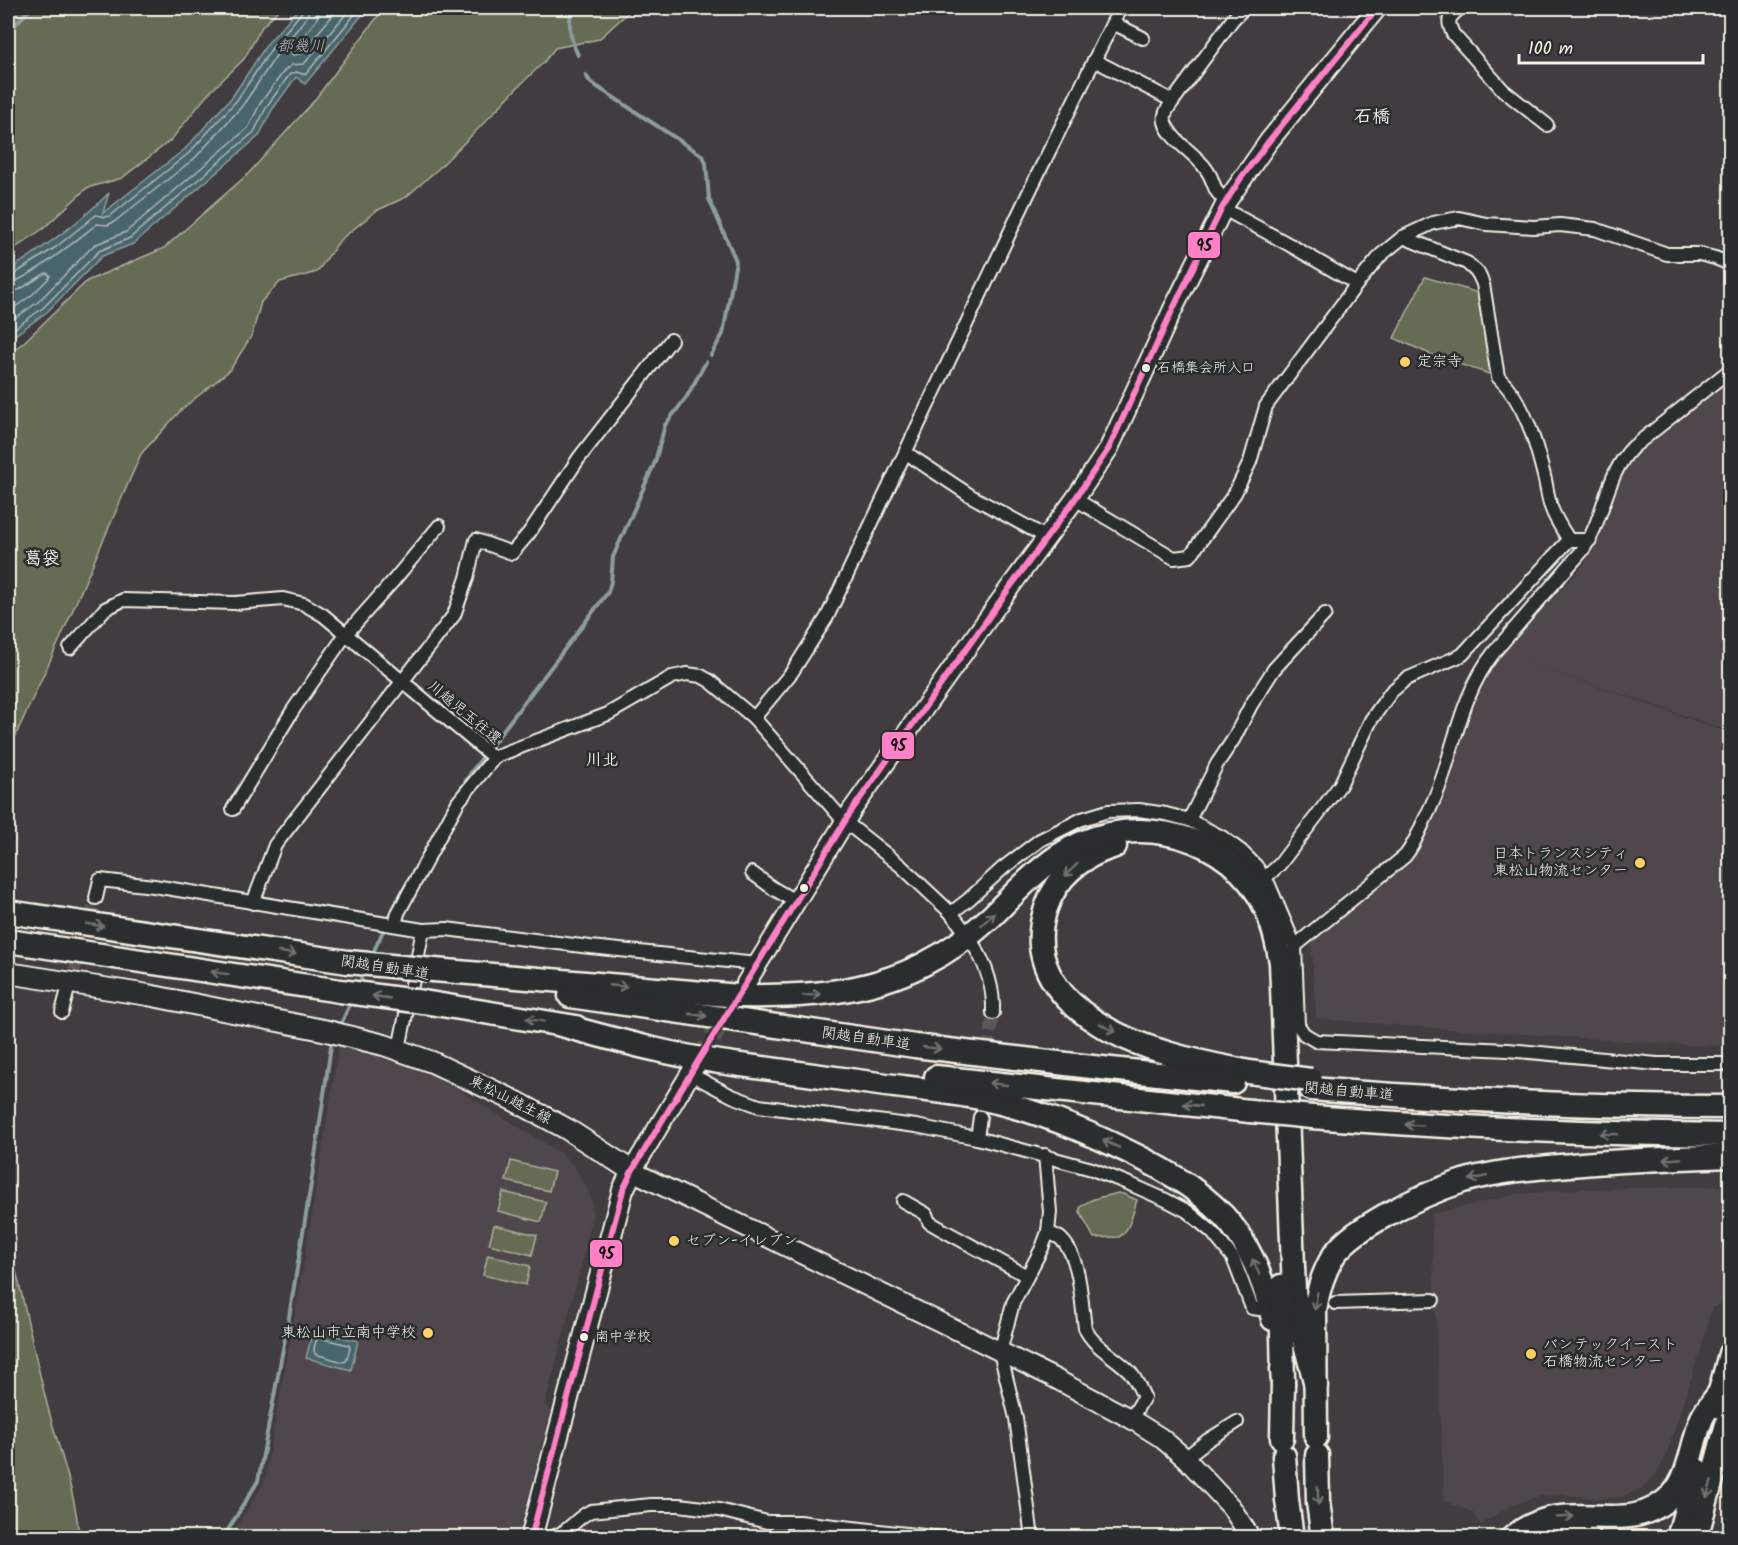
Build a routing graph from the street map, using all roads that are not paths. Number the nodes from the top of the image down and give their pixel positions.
1 (1120, 8) edge
2 (1244, 8) edge
3 (1377, 8) edge
4 (1460, 8) edge
5 (1113, 23) junction
6 (1143, 38) dead end
7 (1094, 60) junction
8 (1173, 101) junction
9 (1547, 125) dead end
10 (1224, 204) junction
11 (1403, 237) junction
12 (1731, 264) edge
13 (1357, 284) junction
14 (671, 340) dead end
15 (1731, 370) edge
16 (906, 453) junction
17 (1075, 499) junction
18 (439, 526) dead end
19 (1046, 537) junction
20 (1569, 540) junction
21 (1590, 540) junction
22 (1325, 614) dead end
23 (346, 634) junction
24 (70, 648) dead end
25 (402, 681) junction
26 (754, 718) junction
27 (489, 754) junction
28 (234, 809) dead end
29 (1189, 820) junction
30 (844, 821) junction
31 (752, 873) dead end
32 (1265, 879) junction
33 (96, 898) tunnel mouth
34 (795, 901) junction
35 (253, 903) junction
36 (8, 912) edge
37 (951, 913) junction
38 (388, 924) junction
39 (961, 926) dead end
40 (423, 930) junction
41 (18, 943) edge
42 (973, 944) dead end
43 (1295, 946) junction
44 (757, 964) junction
45 (433, 973) junction
46 (15, 974) edge
47 (746, 982) tunnel mouth
48 (67, 993) tunnel mouth
49 (62, 1012) dead end
50 (993, 1013) tunnel mouth
51 (561, 1025) junction
52 (392, 1047) junction
53 (1731, 1064) edge
54 (694, 1067) joint
55 (1249, 1078) junction
56 (1731, 1107) edge
57 (980, 1117) dead end
58 (1731, 1135) edge
59 (977, 1138) junction
60 (1044, 1155) junction
61 (1731, 1155) edge
62 (632, 1172) junction
63 (903, 1201) dead end
64 (1048, 1232) junction
65 (1027, 1275) junction
66 (1433, 1300) dead end
67 (1335, 1303) dead end
68 (1259, 1309) dead end
69 (1000, 1352) junction
70 (1731, 1354) edge
71 (1283, 1383) junction
72 (1316, 1385) junction
73 (1720, 1392) junction
74 (1731, 1413) edge
75 (1131, 1419) junction
76 (1237, 1422) dead end
77 (1185, 1458) junction
78 (799, 1522) junction
79 (1292, 1533) edge
80 (538, 1537) edge
81 (1695, 1537) edge
82 (797, 1538) edge
83 (942, 1538) edge
84 (1032, 1538) edge
85 (1251, 1538) edge
86 (1323, 1538) edge
87 (1512, 1538) edge
88 (1545, 1538) edge
89 (1591, 1538) edge

1 - 5 street
2 - 8 street
3 - 10 main road
4 - 9 street
5 - 6 street
5 - 7 street
7 - 8 street
7 - 16 street
8 - 10 street
10 - 13 street
10 - 17 main road
11 - 12 street
11 - 13 street
11 - 20 street
13 - 17 street
14 - 25 street
15 - 21 street
16 - 19 street
16 - 26 street
17 - 19 main road
18 - 23 street
19 - 30 main road
20 - 21 street
20 - 32 street
21 - 43 street
22 - 29 street
23 - 24 street, 川越児玉往還
23 - 25 street, 川越児玉往還
23 - 28 street
25 - 27 street, 川越児玉往還
25 - 35 street
26 - 27 street, 川越児玉往還
26 - 30 street, 川越児玉往還
27 - 38 street
29 - 32 street
29 - 37 street
30 - 34 main road
30 - 37 street, 川越児玉往還
31 - 34 street
32 - 43 street
33 - 35 street
34 - 44 main road
35 - 38 street
36 -> 45 highway, 関越自動車道, bridge
37 - 39 street, 川越児玉往還
38 - 40 street
40 - 44 street
40 - 52 street
51 -> 41 highway, 関越自動車道, bridge
42 - 50 street
43 - 53 street
44 - 47 main road
45 -> 55 highway, 関越自動車道
45 -> 72 highway
46 - 52 main road, 東松山越生線
48 - 49 street
58 -> 51 highway, 関越自動車道, bridge
71 -> 51 highway
52 - 62 main road, 東松山越生線
54 - 59 street
54 - 62 main road
55 - 56 highway, 関越自動車道
71 -> 55 highway
57 - 59 street
59 - 60 street
60 - 64 street
60 - 68 street
61 -> 72 highway
62 - 69 main road
62 - 80 main road
63 - 65 street
64 - 65 street
64 - 75 street
65 - 69 street
66 - 67 street
69 - 75 main road
69 - 84 street
70 - 73 highway
71 - 79 highway
72 -> 86 highway
73 - 81 highway
87 -> 73 highway
74 -> 81 highway
75 - 77 main road
76 - 77 street
77 - 85 main road
78 - 80 street
78 - 82 street
78 - 83 street
88 - 89 main road

